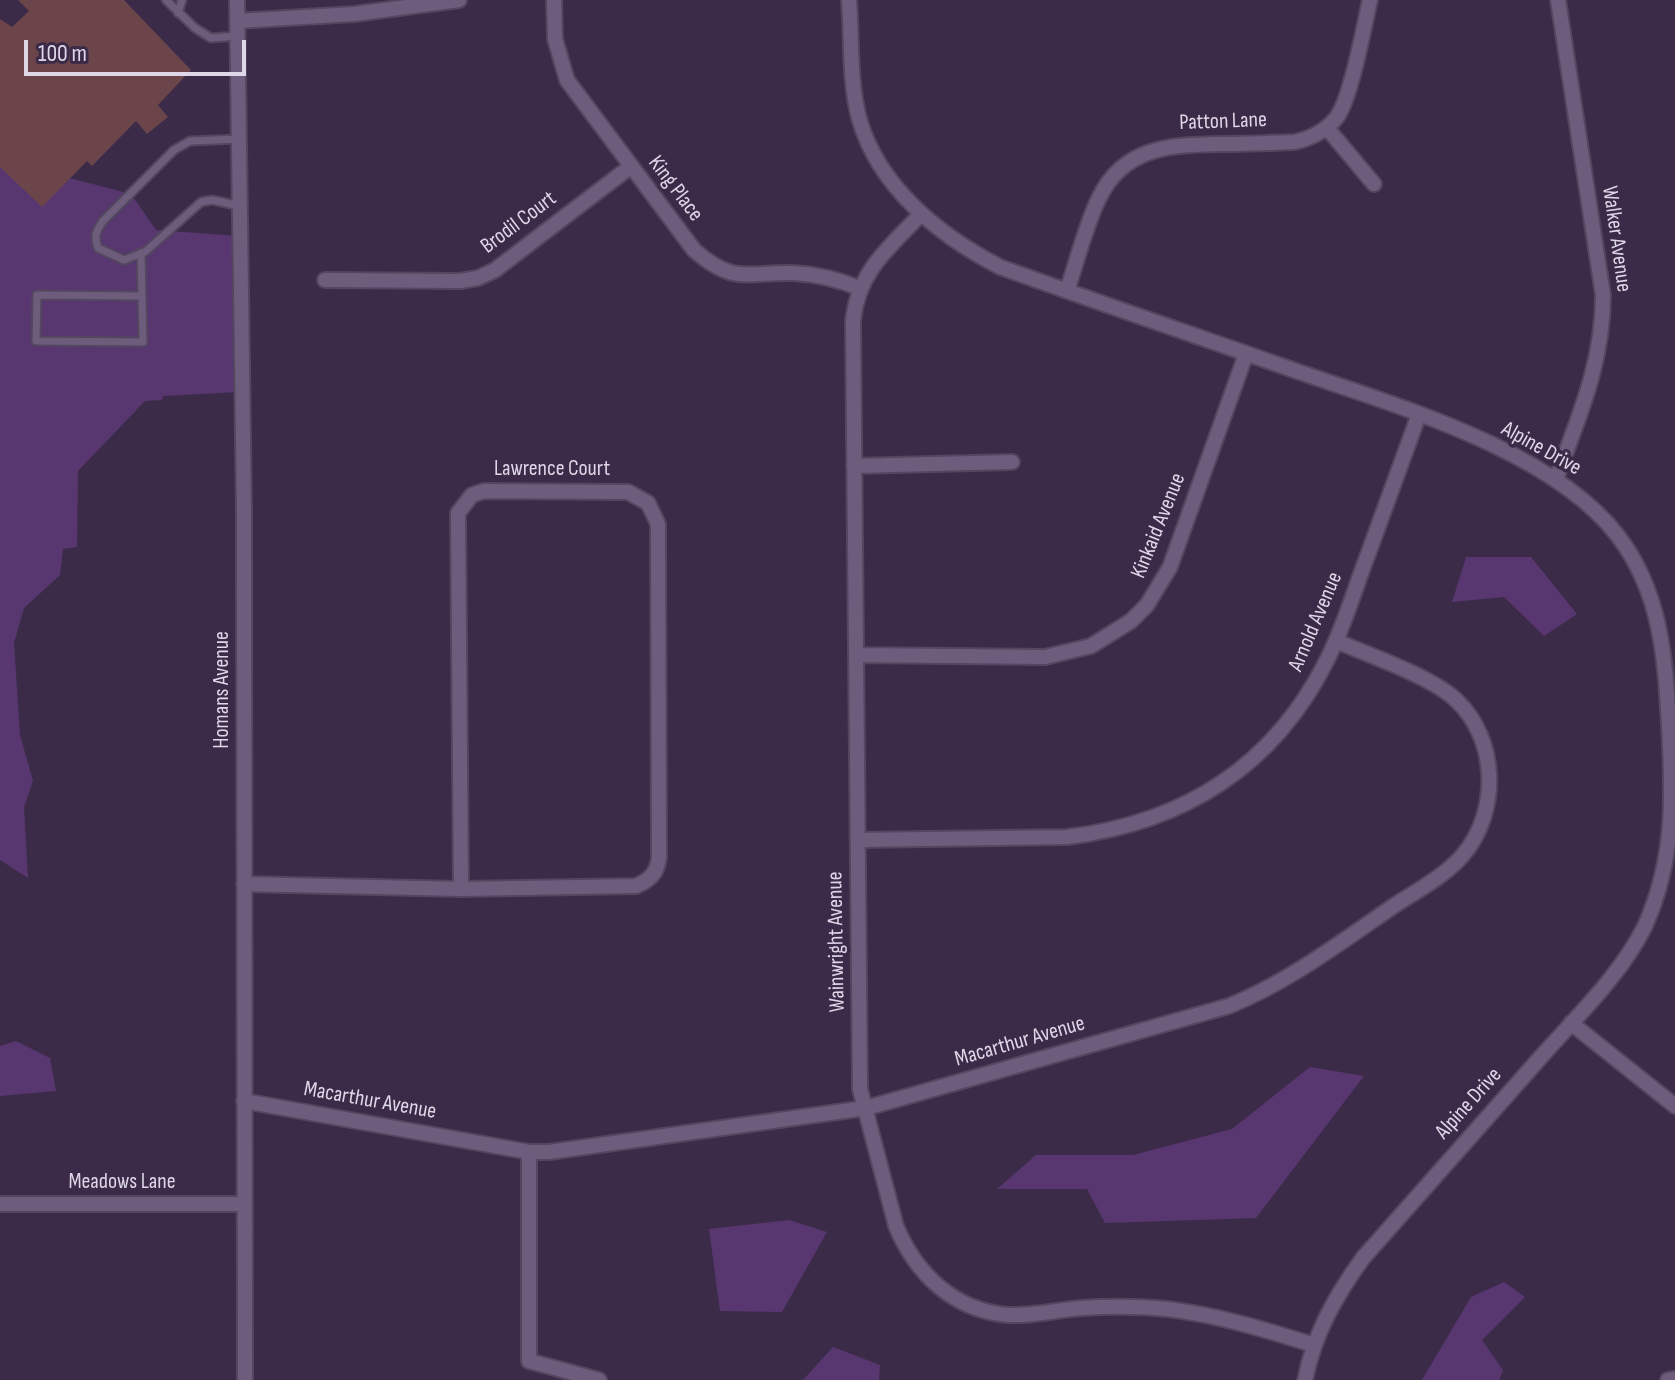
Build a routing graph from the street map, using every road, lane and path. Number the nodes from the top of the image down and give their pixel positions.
1 (166, 0) edge
2 (182, 0) edge
3 (237, 0) edge
4 (459, 0) edge
5 (554, 0) edge
6 (849, 0) edge
7 (1370, 0) edge
8 (1558, 0) edge
9 (178, 13) junction
10 (237, 29) junction
11 (1327, 128) junction
12 (239, 139) junction
13 (630, 167) junction
14 (1374, 184) dead end
15 (240, 206) junction
16 (921, 214) junction
17 (141, 253) junction
18 (325, 280) dead end
19 (859, 288) junction
20 (1067, 291) junction
21 (142, 296) junction
22 (1246, 354) junction
23 (1419, 414) junction
24 (1012, 462) dead end
25 (854, 466) junction
26 (1556, 479) junction
27 (1668, 630) edge
28 (1336, 641) junction
29 (856, 655) junction
30 (1674, 810) edge
31 (858, 840) junction
32 (244, 884) junction
33 (461, 889) junction
34 (1571, 1023) junction
35 (244, 1101) junction
36 (1675, 1106) edge
37 (866, 1108) junction
38 (529, 1152) junction
39 (0, 1204) edge
40 (245, 1204) junction
41 (1314, 1345) junction
42 (1675, 1379) edge
43 (245, 1380) edge
44 (599, 1380) edge
45 (1305, 1380) edge
46 (1668, 1380) edge

1 - 9 lane
2 - 9 lane
3 - 10 street, Homans Avenue
4 - 10 street
5 - 13 street, King Place
6 - 16 street, Alpine Drive
7 - 11 street
8 - 26 street, Walker Avenue
9 - 10 lane
10 - 12 street, Homans Avenue
11 - 14 street
11 - 20 street, Patton Lane
12 - 15 street, Homans Avenue
12 - 17 lane
13 - 18 street, Brodil Court
13 - 19 street, King Place
15 - 17 lane
15 - 32 street, Homans Avenue
16 - 19 street, Wainwright Avenue
16 - 20 street, Alpine Drive
17 - 21 lane
19 - 25 street, Wainwright Avenue
20 - 22 street, Alpine Drive
21 - 21 lane
22 - 23 street, Alpine Drive
22 - 29 street, Kinkaid Avenue
23 - 26 street, Alpine Drive
23 - 28 street, Arnold Avenue
24 - 25 street
25 - 29 street, Wainwright Avenue
26 - 27 street, Alpine Drive
27 - 30 street, Alpine Drive
28 - 31 street, Arnold Avenue
28 - 37 street, Macarthur Avenue
29 - 31 street, Wainwright Avenue
30 - 34 street, Alpine Drive
31 - 37 street, Wainwright Avenue
32 - 33 street, Lawrence Court
32 - 35 street, Homans Avenue
33 - 33 street, Lawrence Court
34 - 36 street
34 - 41 street, Alpine Drive
35 - 38 street, Macarthur Avenue
35 - 40 street, Homans Avenue
37 - 38 street, Macarthur Avenue
37 - 41 street, Wainwright Avenue
38 - 44 street
39 - 40 street, Meadows Lane
40 - 43 street, Homans Avenue
41 - 45 street, Alpine Drive
42 - 46 street

